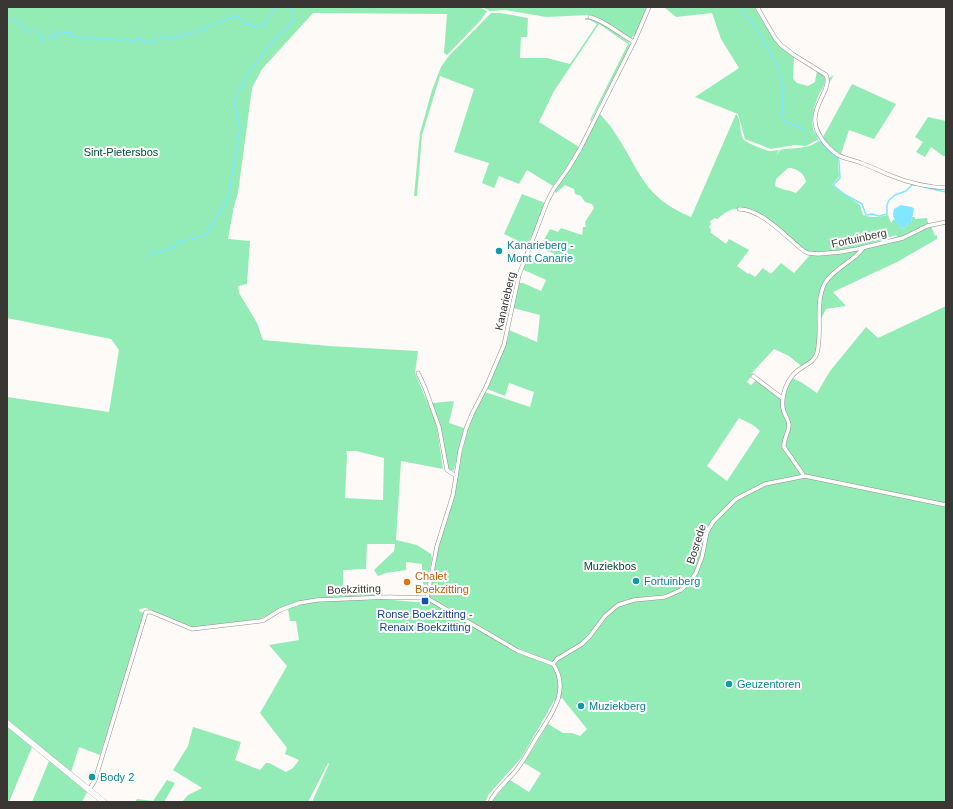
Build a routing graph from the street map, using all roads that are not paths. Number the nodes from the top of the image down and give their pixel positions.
1 (649, 7) edge
2 (757, 7) edge
3 (590, 17) dead end
4 (634, 42) junction
5 (946, 188) edge
6 (739, 209) dead end
7 (946, 222) edge
8 (863, 248) junction
9 (418, 373) dead end
10 (753, 376) dead end
11 (782, 398) junction
12 (456, 476) junction
13 (803, 476) junction
14 (946, 505) edge
15 (427, 598) junction
16 (554, 664) junction
17 (7, 723) edge
18 (89, 790) junction
19 (104, 802) edge
20 (490, 802) edge

1 - 4 street, Kanarieberg
2 - 5 street
3 - 4 street
4 - 12 street, Kanarieberg
6 - 8 street, Fortuinberg
7 - 8 street, Fortuinberg
8 - 11 street
9 - 12 street
10 - 11 street
11 - 13 street
12 - 15 street
13 - 14 street, Bosrede
13 - 16 street, Bosrede
15 - 16 street, Boekzitting
15 - 18 street, Boekzitting
16 - 20 street
17 - 18 main road
18 - 19 main road

